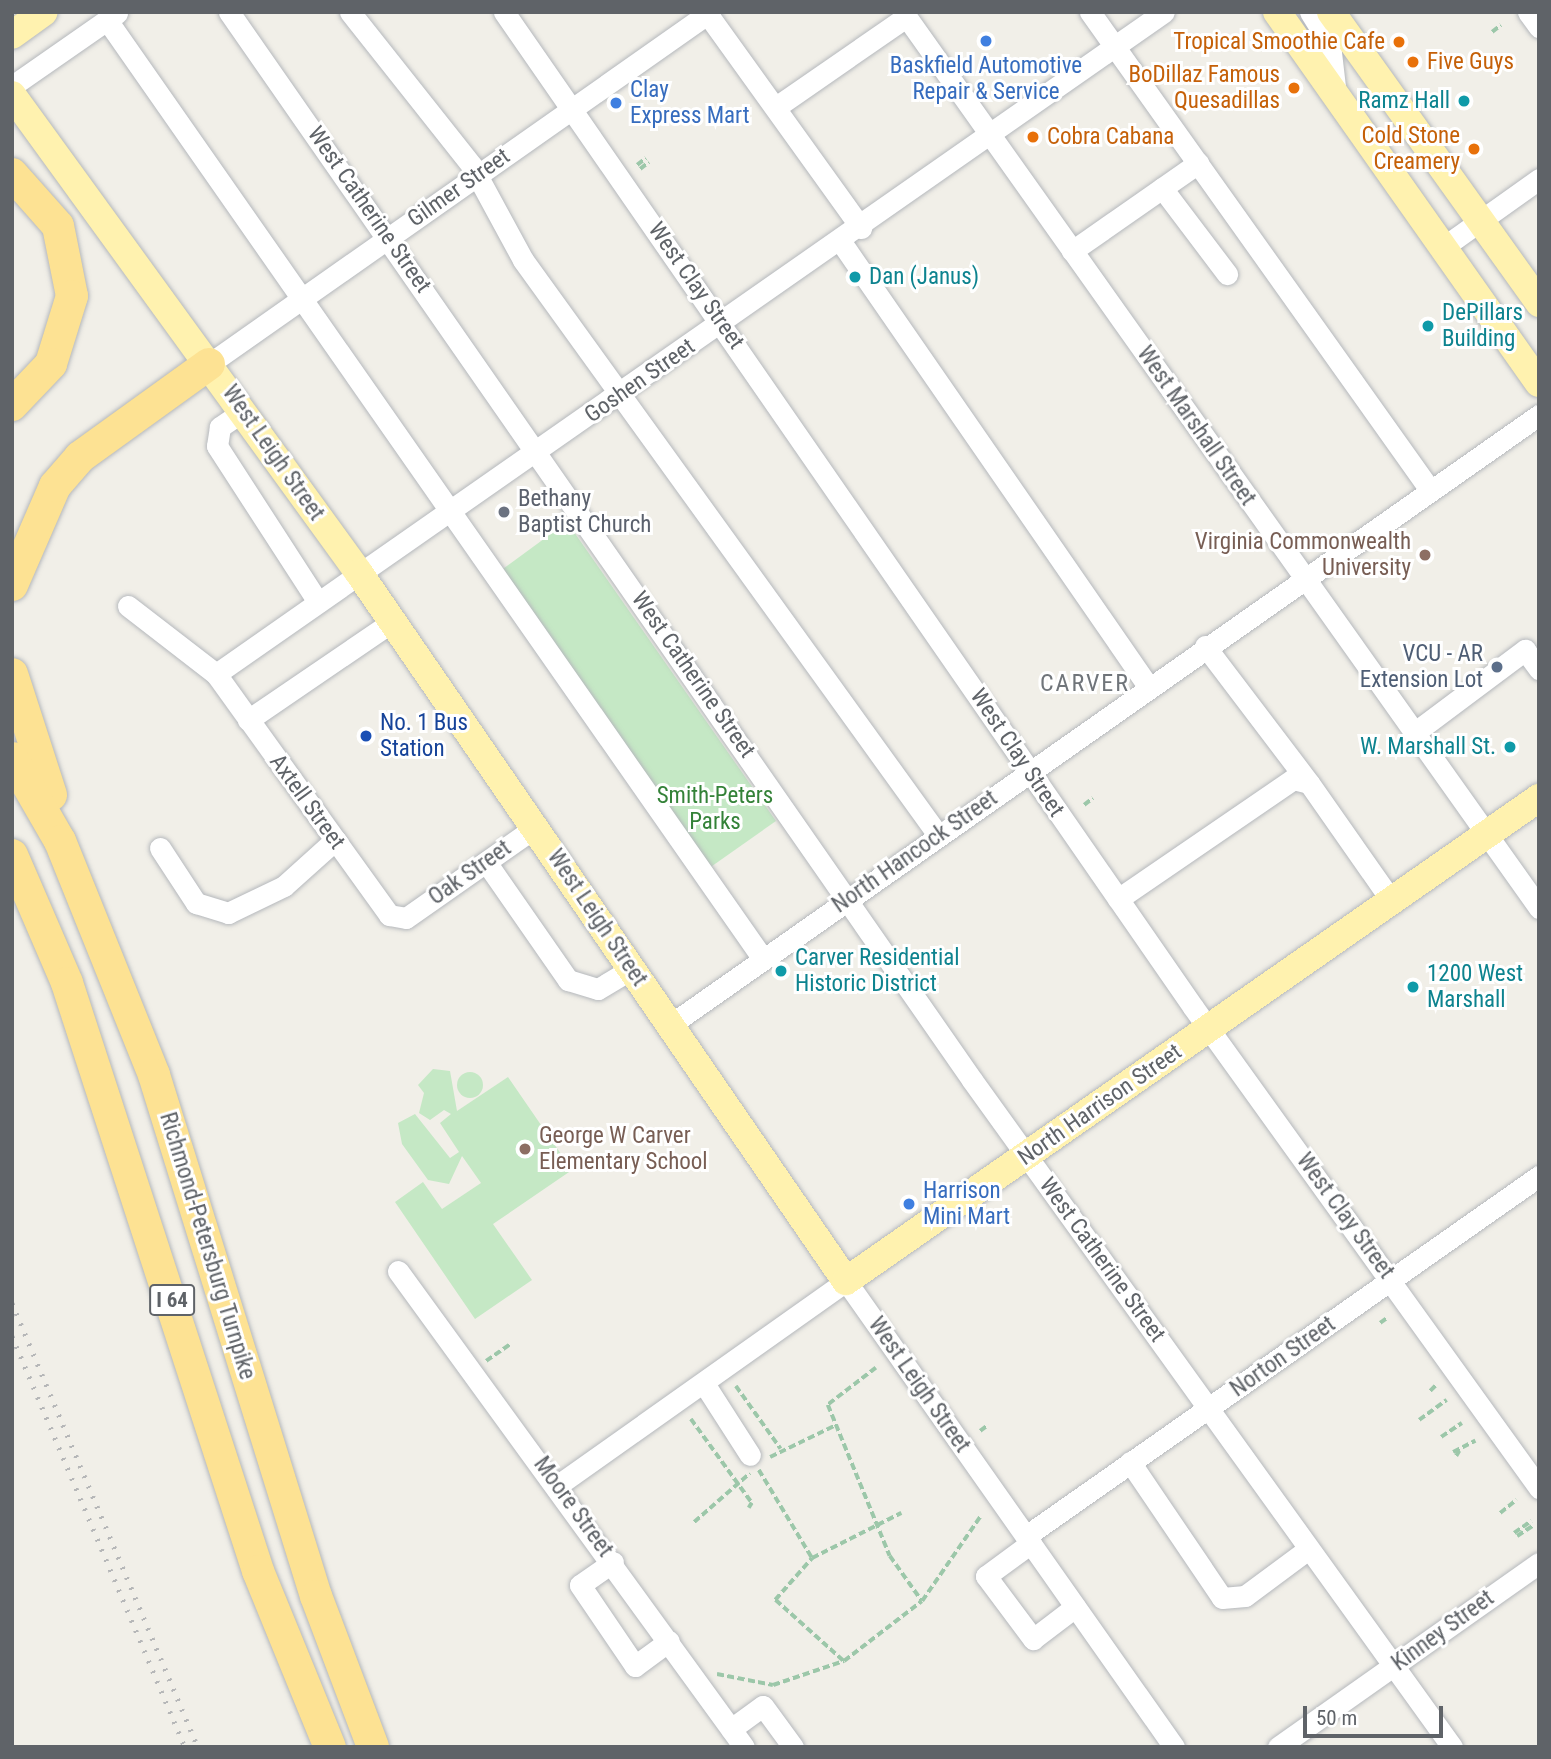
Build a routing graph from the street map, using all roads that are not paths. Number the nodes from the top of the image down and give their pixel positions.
1 (44, 12) edge
2 (229, 12) edge
3 (350, 12) edge
4 (504, 12) edge
5 (1090, 12) edge
6 (1164, 12) edge
7 (1277, 12) edge
8 (1310, 12) edge
9 (1331, 12) edge
10 (1528, 12) edge
11 (708, 13) edge
12 (904, 15) edge
13 (112, 16) edge
14 (1539, 27) edge
15 (12, 35) edge
16 (1115, 48) junction
17 (12, 86) edge
18 (12, 95) edge
19 (1336, 97) junction
20 (570, 107) junction
21 (776, 107) junction
22 (991, 139) junction
23 (1198, 163) junction
24 (12, 174) edge
25 (476, 177) junction
26 (1539, 179) edge
27 (1162, 188) junction
28 (1480, 221) junction
29 (861, 228) junction
30 (388, 237) junction
31 (841, 242) junction
32 (1442, 248) junction
33 (1072, 251) junction
34 (1227, 274) dead end
35 (1533, 296) edge
36 (301, 299) junction
37 (1539, 314) edge
38 (722, 323) junction
39 (209, 364) junction
40 (1539, 383) edge
41 (623, 393) junction
42 (12, 405) edge
43 (242, 412) junction
44 (1539, 415) edge
45 (537, 452) junction
46 (1429, 487) junction
47 (450, 510) junction
48 (359, 573) junction
49 (1303, 577) junction
50 (12, 586) edge
51 (318, 602) junction
52 (128, 606) dead end
53 (393, 621) junction
54 (1205, 646) junction
55 (1539, 669) edge
56 (12, 674) edge
57 (216, 674) junction
58 (1148, 686) junction
59 (248, 720) junction
60 (1414, 733) junction
61 (12, 758) edge
62 (1028, 771) junction
63 (1309, 783) junction
64 (1539, 797) edge
65 (534, 828) junction
66 (1486, 834) junction
67 (938, 835) junction
68 (335, 840) junction
69 (60, 841) junction
70 (160, 848) dead end
71 (12, 855) edge
72 (486, 862) junction
73 (849, 898) junction
74 (1118, 899) junction
75 (1391, 900) junction
76 (1539, 908) edge
77 (406, 918) joint
78 (763, 959) junction
79 (631, 969) junction
80 (670, 1025) junction
81 (1208, 1028) junction
82 (1028, 1156) junction
83 (1532, 1181) edge
84 (1539, 1203) edge
85 (398, 1271) dead end
86 (846, 1281) junction
87 (1392, 1281) junction
88 (705, 1385) junction
89 (1208, 1409) junction
90 (754, 1460) road end
91 (1130, 1462) junction
92 (558, 1485) junction
93 (1539, 1488) edge
94 (1028, 1540) junction
95 (1307, 1549) junction
96 (613, 1562) junction
97 (1539, 1563) edge
98 (1075, 1607) junction
99 (668, 1641) junction
100 (1393, 1667) junction
101 (731, 1729) junction
102 (330, 1747) edge
103 (373, 1747) edge
104 (744, 1747) edge
105 (793, 1747) edge
106 (1174, 1747) edge
107 (1278, 1747) edge
108 (1451, 1747) edge

1 - 15 main road
2 - 30 street, West Catherine Street
3 - 25 street
4 - 20 street, West Clay Street
5 - 16 street
6 - 16 street, Goshen Street
7 - 19 main road
8 - 19 street
9 - 28 main road
10 - 14 street
11 - 20 street, Gilmer Street
11 - 21 street
12 - 21 street
12 - 22 street, West Marshall Street
13 - 17 street
13 - 36 street
16 - 22 street, Goshen Street
16 - 23 street
18 - 39 main road, West Leigh Street
19 - 32 main road
20 - 25 street, Gilmer Street
20 - 38 street, West Clay Street
21 - 29 street
22 - 29 street, Goshen Street
22 - 33 street, West Marshall Street
23 - 27 street
23 - 46 street
24 - 42 highway
25 - 30 street, Gilmer Street
25 - 41 street
26 - 28 street
27 - 33 street
27 - 34 street
28 - 32 street
28 - 35 main road
29 - 31 street, Goshen Street
30 - 36 street, Gilmer Street
30 - 45 street, West Catherine Street
31 - 38 street, Goshen Street
31 - 58 street
32 - 40 main road
33 - 49 street, West Marshall Street
35 - 37 street
36 - 39 street, Gilmer Street
36 - 47 street
38 - 41 street, Goshen Street
38 - 62 street, West Clay Street
39 - 43 main road, West Leigh Street
39 - 50 highway
41 - 45 street, Goshen Street
41 - 67 street
43 - 48 main road, West Leigh Street
43 - 51 street
44 - 46 street, North Hancock Street
45 - 47 street, Goshen Street
45 - 73 street, West Catherine Street
46 - 49 street, North Hancock Street
47 - 48 street, Goshen Street
47 - 78 street
48 - 51 street, Goshen Street
48 - 53 main road, West Leigh Street
49 - 54 street, North Hancock Street
49 - 60 street, West Marshall Street
51 - 57 street, Goshen Street
52 - 57 street, Axtell Street
53 - 59 street
53 - 65 main road, West Leigh Street
54 - 58 street, North Hancock Street
54 - 63 street
55 - 60 street
56 - 69 highway
57 - 59 street, Axtell Street
58 - 62 street, North Hancock Street
59 - 68 street, Axtell Street
60 - 66 street, West Marshall Street
61 - 69 highway, Richmond-Petersburg Turnpike / I 64
62 - 67 street, North Hancock Street
62 - 74 street, West Clay Street
63 - 74 street
63 - 75 street
64 - 66 main road, North Harrison Street
65 - 72 street, Oak Street
65 - 79 main road, West Leigh Street
66 - 75 main road, North Harrison Street
66 - 76 street, West Marshall Street
67 - 73 street, North Hancock Street
68 - 70 street
68 - 77 street, Axtell Street
69 - 103 highway, Richmond-Petersburg Turnpike / I 64
71 - 102 highway, I 64
72 - 77 street, Oak Street
72 - 79 street
73 - 78 street, North Hancock Street
73 - 82 street, West Catherine Street
74 - 81 street, West Clay Street
75 - 81 main road, North Harrison Street
78 - 80 street, North Hancock Street
79 - 80 main road, West Leigh Street
80 - 86 main road, West Leigh Street
81 - 82 main road, North Harrison Street
81 - 87 street, West Clay Street
82 - 86 main road, North Harrison Street
82 - 89 street, West Catherine Street
83 - 84 street
83 - 87 street, Norton Street
85 - 92 street, Moore Street
86 - 88 street, North Harrison Street
86 - 94 street, West Leigh Street
87 - 89 street, Norton Street
87 - 93 street, West Clay Street
88 - 90 street
88 - 92 street, North Harrison Street
89 - 91 street, Norton Street
89 - 95 street, West Catherine Street
91 - 94 street, Norton Street
91 - 95 street
92 - 96 street, Moore Street
94 - 98 street, West Leigh Street
94 - 98 street, Norton Street
95 - 100 street, West Catherine Street
96 - 99 street, Moore Street
96 - 99 street
97 - 100 street, Kinney Street
98 - 106 street, West Leigh Street
99 - 101 street, Moore Street
100 - 107 street, Kinney Street
100 - 108 street, West Catherine Street
101 - 104 street, Moore Street
101 - 105 street

